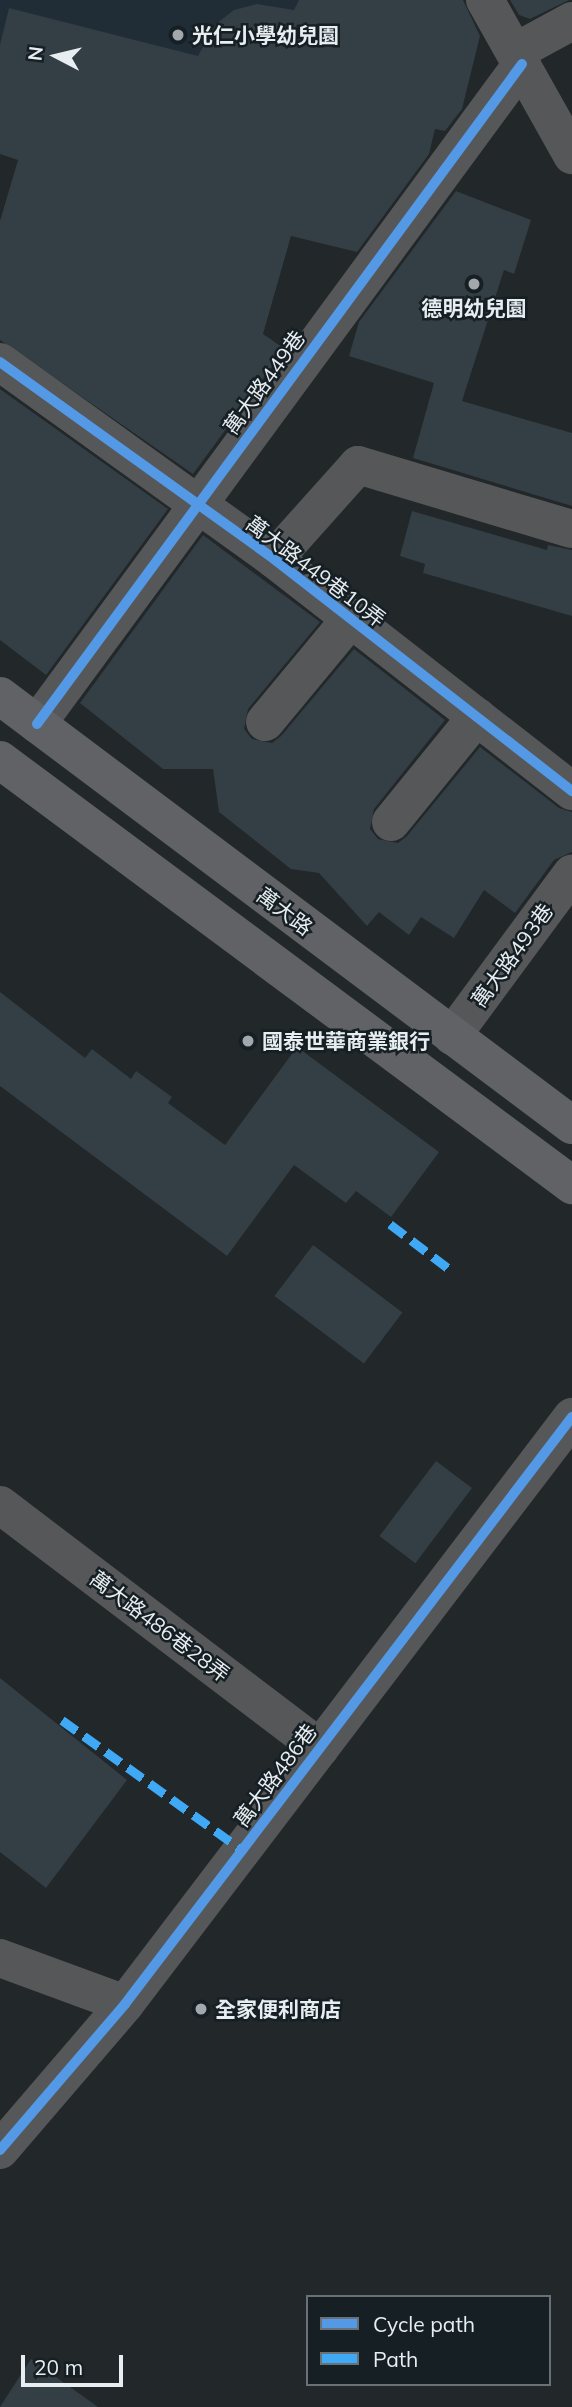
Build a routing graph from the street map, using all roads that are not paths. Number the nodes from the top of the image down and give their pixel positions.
1 (485, 0) edge
2 (572, 21) edge
3 (519, 58) junction
4 (572, 155) edge
5 (0, 362) edge
6 (196, 508) junction
7 (572, 529) edge
8 (274, 559) junction
9 (349, 621) junction
10 (0, 696) edge
11 (477, 716) junction
12 (265, 722) dead end
13 (37, 724) junction
14 (3, 768) edge
15 (572, 791) edge
16 (391, 822) dead end
17 (572, 873) edge
18 (452, 1036) junction
19 (572, 1125) edge
20 (572, 1185) edge
21 (572, 1417) edge
22 (0, 1505) edge
23 (320, 1748) junction
24 (0, 1958) edge
25 (125, 2004) junction
26 (0, 2150) edge

1 - 3 street
2 - 3 street
3 - 4 street
3 - 6 street, 萬大路449巷
5 - 6 street, 萬大路449巷10弄
6 - 8 street, 萬大路449巷10弄
6 - 13 street, 萬大路449巷
7 - 8 street
8 - 9 street, 萬大路449巷10弄
9 - 11 street, 萬大路449巷10弄
9 - 12 street
10 - 13 main road, 萬大路
11 - 15 street, 萬大路449巷10弄
11 - 16 street
13 - 18 main road, 萬大路
14 - 20 main road
17 - 18 street, 萬大路493巷
18 - 19 main road, 萬大路
21 - 23 street, 萬大路486巷
22 - 23 street, 萬大路486巷28弄
23 - 25 street, 萬大路486巷
24 - 25 street
25 - 26 street, 萬大路486巷

